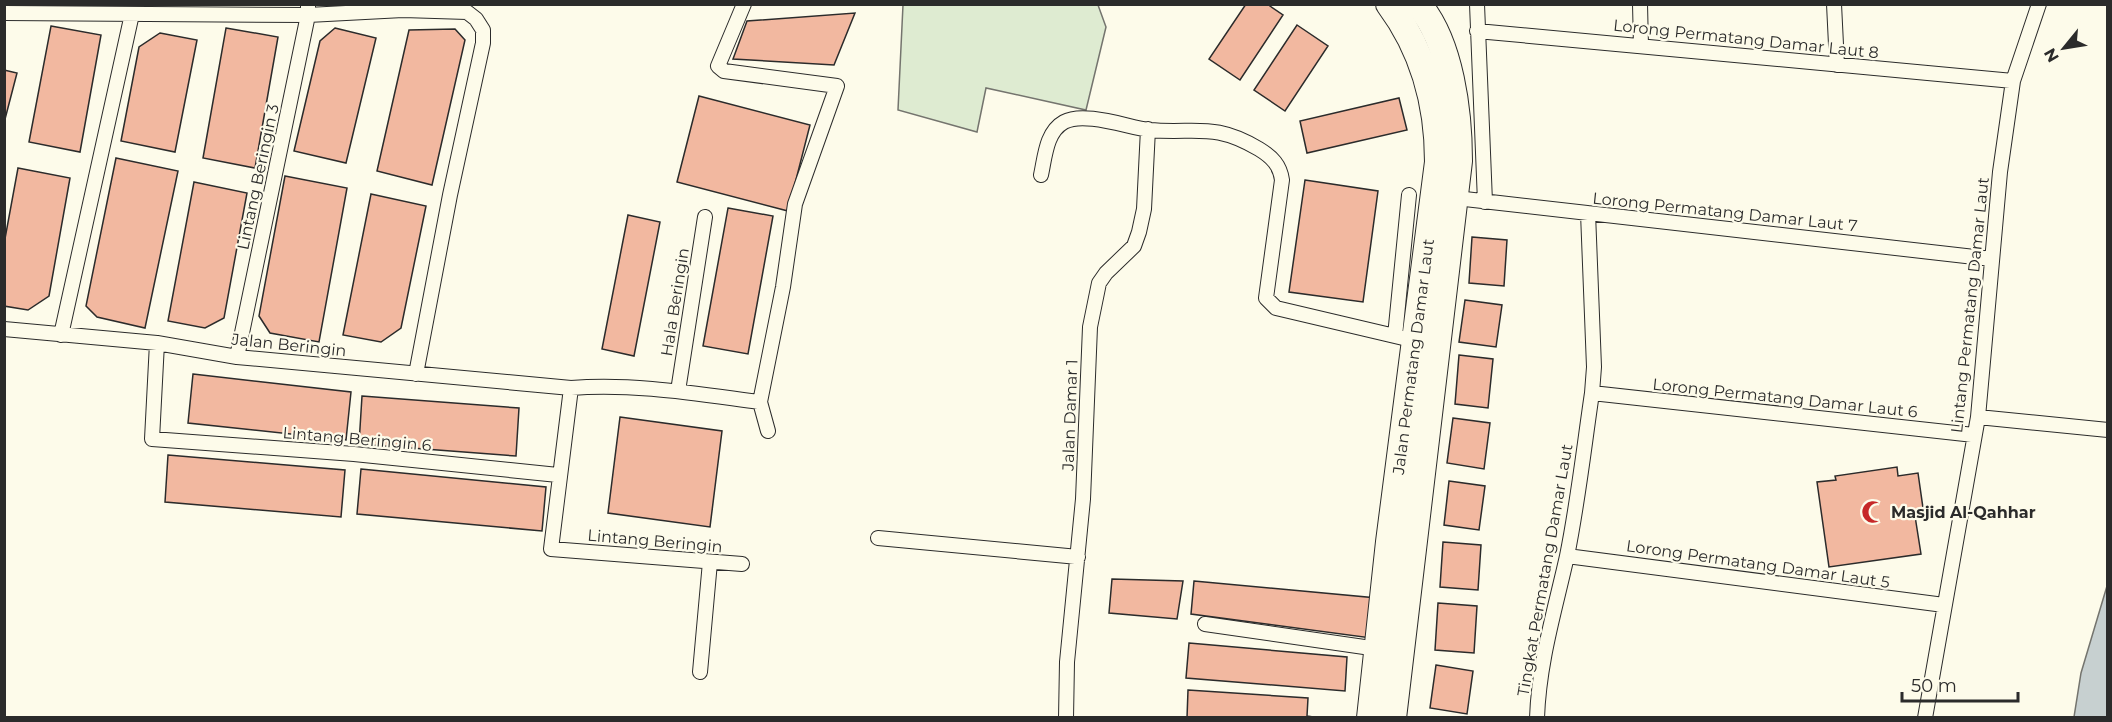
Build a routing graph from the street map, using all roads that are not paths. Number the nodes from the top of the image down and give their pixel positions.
1 (744, 4) edge
2 (1389, 4) edge
3 (1418, 4) edge
4 (1436, 4) edge
5 (1477, 4) edge
6 (1640, 4) edge
7 (1834, 4) edge
8 (2039, 4) edge
9 (308, 10) edge
10 (4, 13) edge
11 (132, 14) junction
12 (1476, 31) junction
13 (1641, 46) junction
14 (1446, 58) junction
15 (1837, 64) junction
16 (2013, 81) junction
17 (1148, 129) junction
18 (1041, 175) dead end
19 (1409, 195) dead end
20 (1456, 198) junction
21 (1485, 202) junction
22 (1588, 213) junction
23 (705, 217) dead end
24 (1992, 259) junction
25 (4, 329) edge
26 (61, 335) junction
27 (1406, 338) junction
28 (157, 344) junction
29 (237, 357) junction
30 (416, 374) junction
31 (571, 388) junction
32 (678, 391) junction
33 (1592, 393) junction
34 (760, 402) junction
35 (1978, 417) junction
36 (2107, 426) edge
37 (768, 431) dead end
38 (1974, 435) junction
39 (558, 475) junction
40 (878, 537) dead end
41 (1567, 556) junction
42 (1078, 557) junction
43 (710, 562) junction
44 (742, 564) dead end
45 (1944, 606) junction
46 (1205, 624) dead end
47 (1378, 649) junction
48 (700, 672) dead end
49 (1066, 717) edge
50 (1370, 717) edge
51 (1393, 717) edge
52 (1537, 717) edge
53 (1925, 717) edge

1 - 34 street
2 - 27 highway, Jalan Permatang Damar Laut
3 - 14 highway, Jalan Permatang Damar Laut
4 - 14 highway
5 - 12 street
6 - 13 street
7 - 15 street
8 - 16 street, Lintang Permatang Damar Laut
9 - 11 street
9 - 29 street, Lintang Beringin 3
9 - 30 street
10 - 11 street
11 - 26 street
12 - 13 street, Lorong Permatang Damar Laut 8
12 - 21 street
13 - 15 street, Lorong Permatang Damar Laut 8
14 - 20 highway, Jalan Permatang Damar Laut
15 - 16 street, Lorong Permatang Damar Laut 8
16 - 24 street, Lintang Permatang Damar Laut
17 - 18 street
17 - 27 street
17 - 42 street, Jalan Damar 1
19 - 27 street
20 - 21 street, Lorong Permatang Damar Laut 7
20 - 51 highway, Jalan Permatang Damar Laut
21 - 22 street, Lorong Permatang Damar Laut 7
22 - 24 street, Lorong Permatang Damar Laut 7
22 - 33 street, Tingkat Permatang Damar Laut
23 - 32 street, Hala Beringin
24 - 35 street, Lintang Permatang Damar Laut
25 - 26 street, Jalan Beringin
26 - 28 street, Jalan Beringin
27 - 47 highway, Jalan Permatang Damar Laut
28 - 29 street, Jalan Beringin
28 - 39 street, Lintang Beringin 6
29 - 30 street, Jalan Beringin
30 - 31 street, Jalan Beringin
31 - 32 street, Jalan Beringin
31 - 39 street
32 - 34 street, Jalan Beringin
33 - 38 street, Lorong Permatang Damar Laut 6
33 - 41 street, Tingkat Permatang Damar Laut
34 - 37 street
35 - 36 street
35 - 38 street, Lintang Permatang Damar Laut
38 - 45 street, Lintang Permatang Damar Laut
39 - 43 street, Lintang Beringin
40 - 42 street
41 - 45 street, Lorong Permatang Damar Laut 5
41 - 52 street, Tingkat Permatang Damar Laut
42 - 49 street, Jalan Damar 1
43 - 44 street, Lintang Beringin
43 - 48 street
45 - 53 street, Lintang Permatang Damar Laut
46 - 47 street
47 - 50 highway, Jalan Permatang Damar Laut

